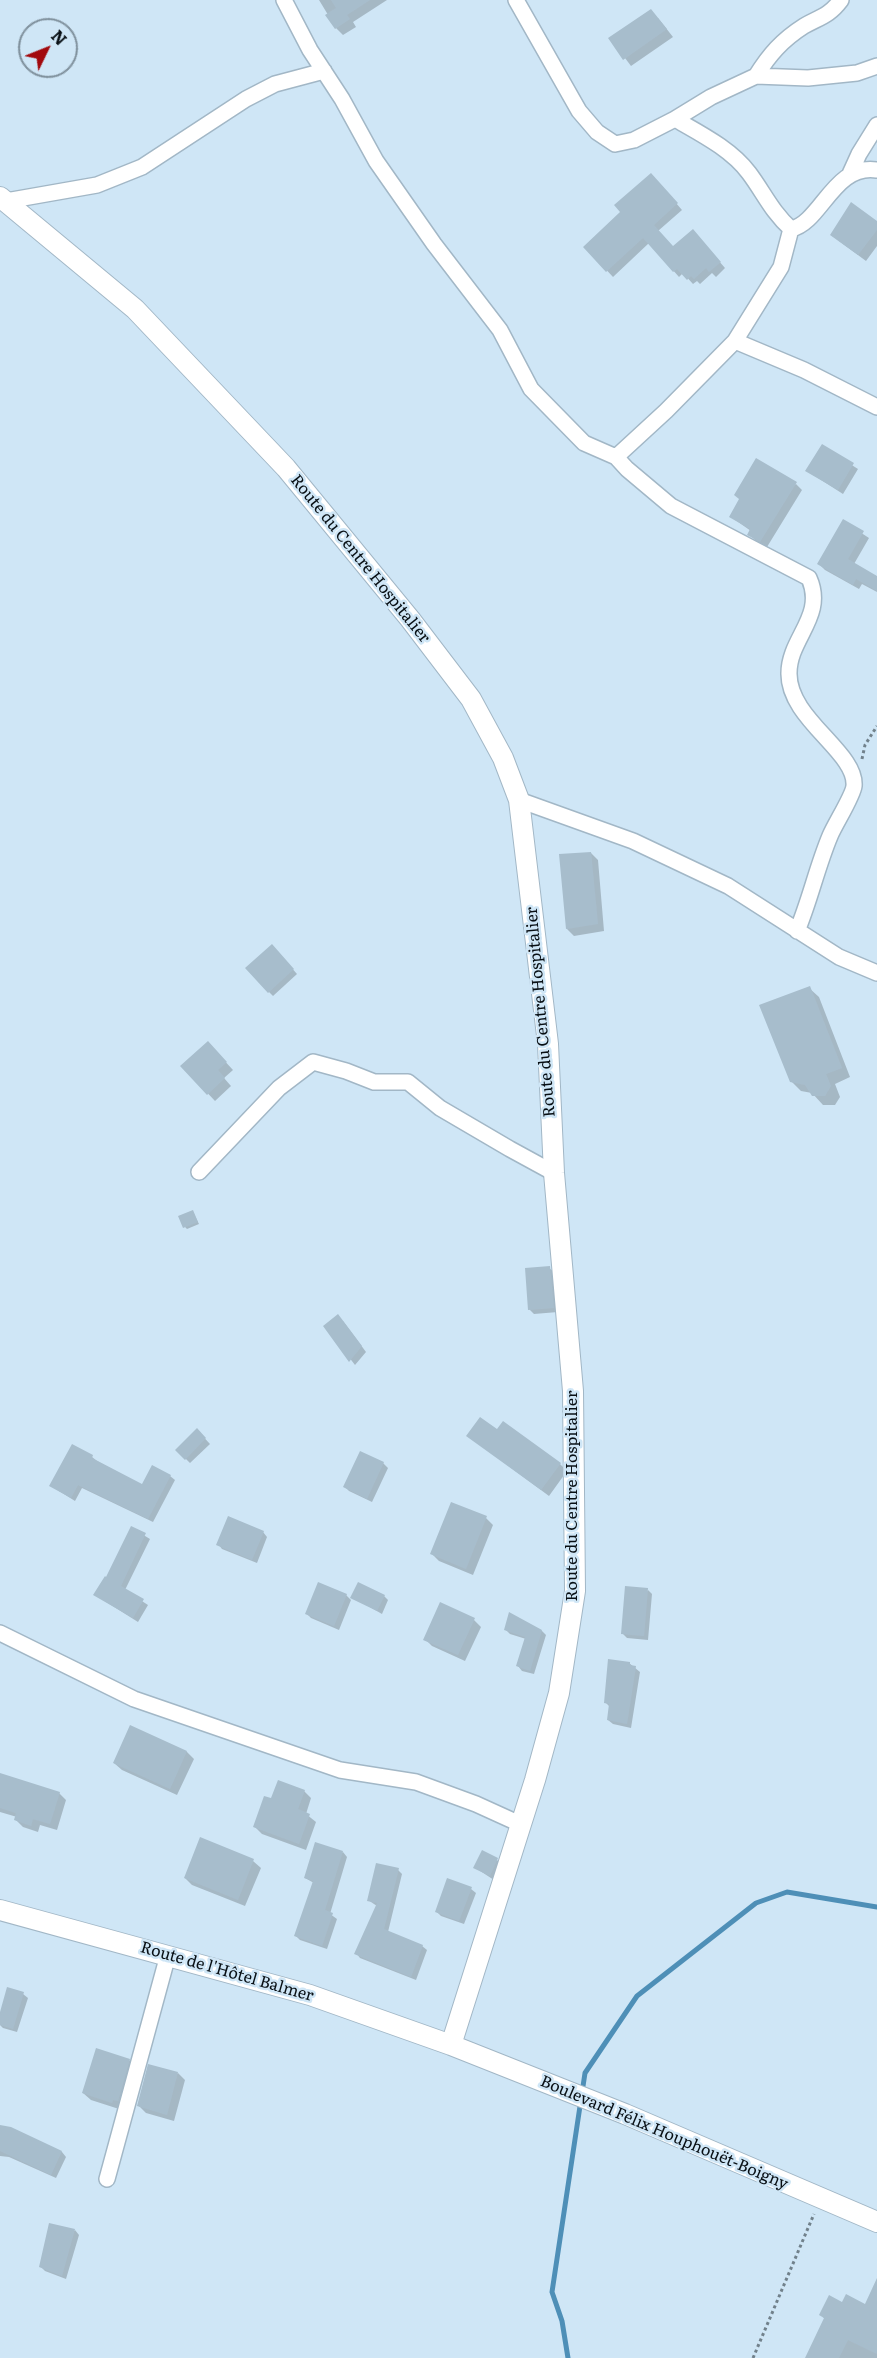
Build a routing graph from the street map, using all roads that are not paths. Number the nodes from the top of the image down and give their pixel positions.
1 (284, 0) edge
2 (516, 0) edge
3 (841, 0) edge
4 (877, 66) edge
5 (324, 71) junction
6 (756, 76) junction
7 (675, 119) junction
8 (877, 124) edge
9 (877, 170) edge
10 (849, 176) junction
11 (3, 199) edge
12 (791, 229) junction
13 (735, 341) junction
14 (877, 408) edge
15 (616, 457) junction
16 (519, 800) junction
17 (797, 931) junction
18 (877, 973) edge
19 (199, 1172) dead end
20 (554, 1173) junction
21 (0, 1634) edge
22 (520, 1824) junction
23 (0, 1910) edge
24 (168, 1955) junction
25 (451, 2045) junction
26 (107, 2179) dead end
27 (877, 2222) edge

1 - 5 street
2 - 7 street
3 - 6 street
4 - 6 street
5 - 11 street
5 - 15 street
6 - 7 street
7 - 12 street
8 - 10 street
9 - 10 street
10 - 12 street
11 - 16 street, Route du Centre Hospitalier
12 - 13 street
13 - 14 street
13 - 15 street
15 - 17 street
16 - 17 street
16 - 20 street, Route du Centre Hospitalier
17 - 18 street
19 - 20 street
20 - 22 street, Route du Centre Hospitalier
21 - 22 street
22 - 25 street, Route du Centre Hospitalier
23 - 24 street, Route de l'Hôtel Balmer
24 - 25 street, Route de l'Hôtel Balmer
24 - 26 street
25 - 27 street, Boulevard Félix Houphouët-Boigny

